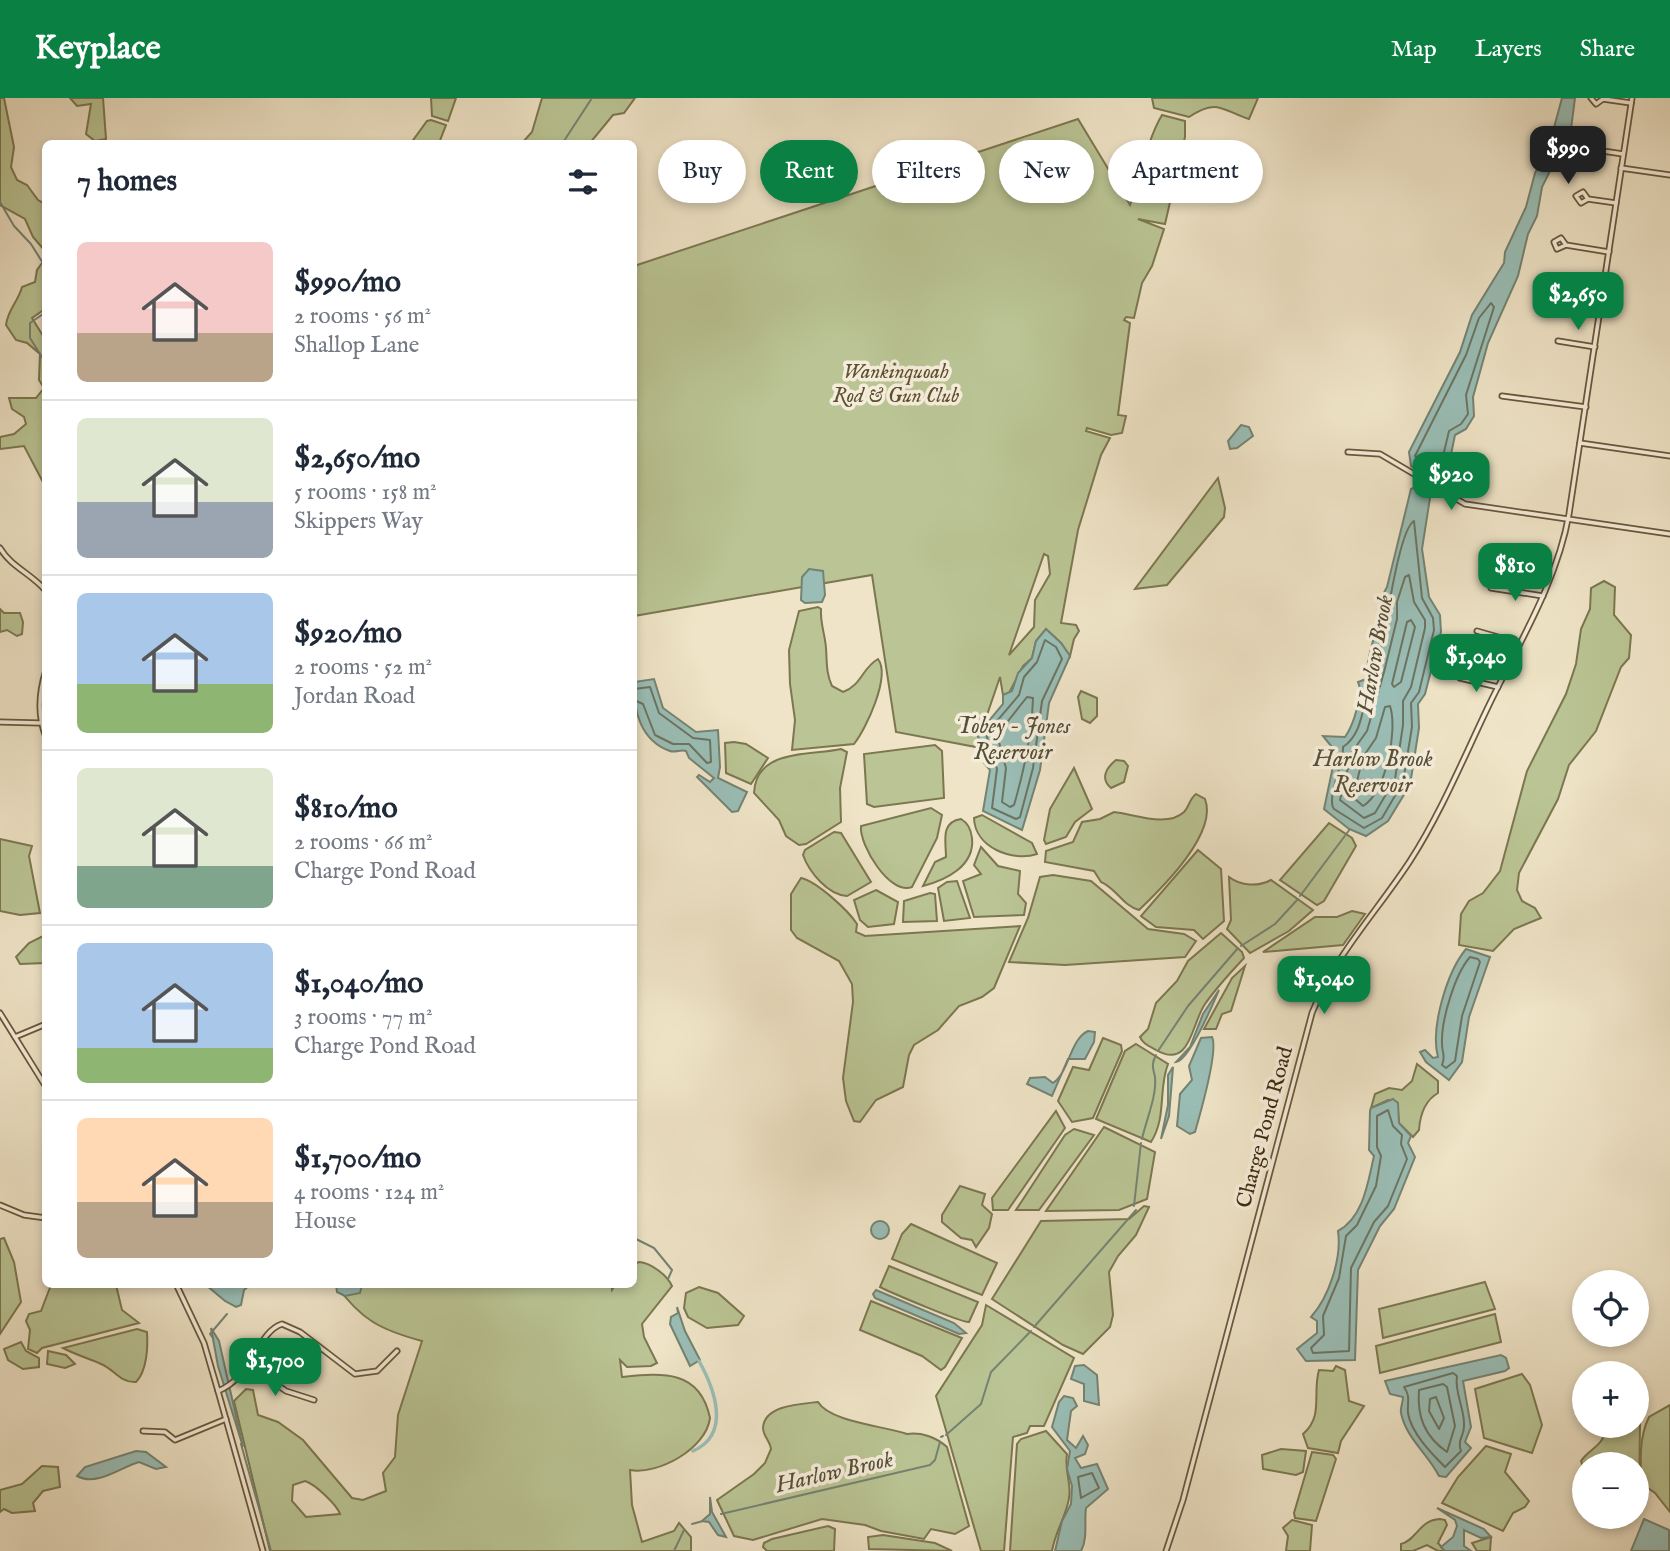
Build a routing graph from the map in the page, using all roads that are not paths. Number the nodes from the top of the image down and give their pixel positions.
1 (1591, 98) edge
2 (1602, 99) edge
3 (1631, 101) edge
4 (1596, 150) dead end
5 (1623, 154) junction
6 (1621, 168) junction
7 (1670, 175) edge
8 (1588, 199) dead end
9 (1616, 203) junction
10 (1566, 245) dead end
11 (1609, 252) junction
12 (1558, 341) dead end
13 (1595, 347) junction
14 (1502, 396) dead end
15 (1586, 407) junction
16 (1580, 443) junction
17 (1348, 452) dead end
18 (1670, 456) edge
19 (1569, 519) junction
20 (1670, 534) edge
21 (0, 548) edge
22 (42, 586) edge
23 (1491, 588) dead end
24 (1543, 596) junction
25 (1477, 631) dead end
26 (1520, 643) junction
27 (1460, 678) dead end
28 (1498, 687) junction
29 (42, 691) edge
30 (0, 722) edge
31 (40, 723) junction
32 (42, 728) edge
33 (0, 1013) edge
34 (42, 1026) edge
35 (15, 1037) junction
36 (42, 1081) edge
37 (0, 1205) edge
38 (42, 1217) edge
39 (178, 1288) edge
40 (397, 1351) dead end
41 (249, 1365) junction
42 (218, 1391) junction
43 (313, 1400) dead end
44 (226, 1419) junction
45 (143, 1432) dead end
46 (263, 1551) edge
47 (1166, 1551) edge

1 - 2 street
2 - 3 street
3 - 5 street, Charge Pond Road
4 - 5 street
5 - 6 street, Charge Pond Road
6 - 7 street
6 - 9 street, Charge Pond Road
8 - 9 street
9 - 11 street, Charge Pond Road
10 - 11 street
11 - 13 street, Charge Pond Road
12 - 13 street
13 - 15 street, Charge Pond Road
14 - 15 street
15 - 16 street, Charge Pond Road
16 - 18 street
16 - 19 street, Charge Pond Road
17 - 19 street
19 - 20 street
19 - 24 street, Charge Pond Road
21 - 22 street
23 - 24 street
24 - 26 street, Charge Pond Road
25 - 26 street
26 - 28 street, Charge Pond Road
27 - 28 street
28 - 47 street, Charge Pond Road
29 - 31 street
30 - 31 street
31 - 32 street
33 - 35 street
34 - 35 street
35 - 36 street
37 - 38 street
39 - 42 street
40 - 41 street
41 - 42 street
41 - 43 street
42 - 44 street
44 - 45 street
44 - 46 street

